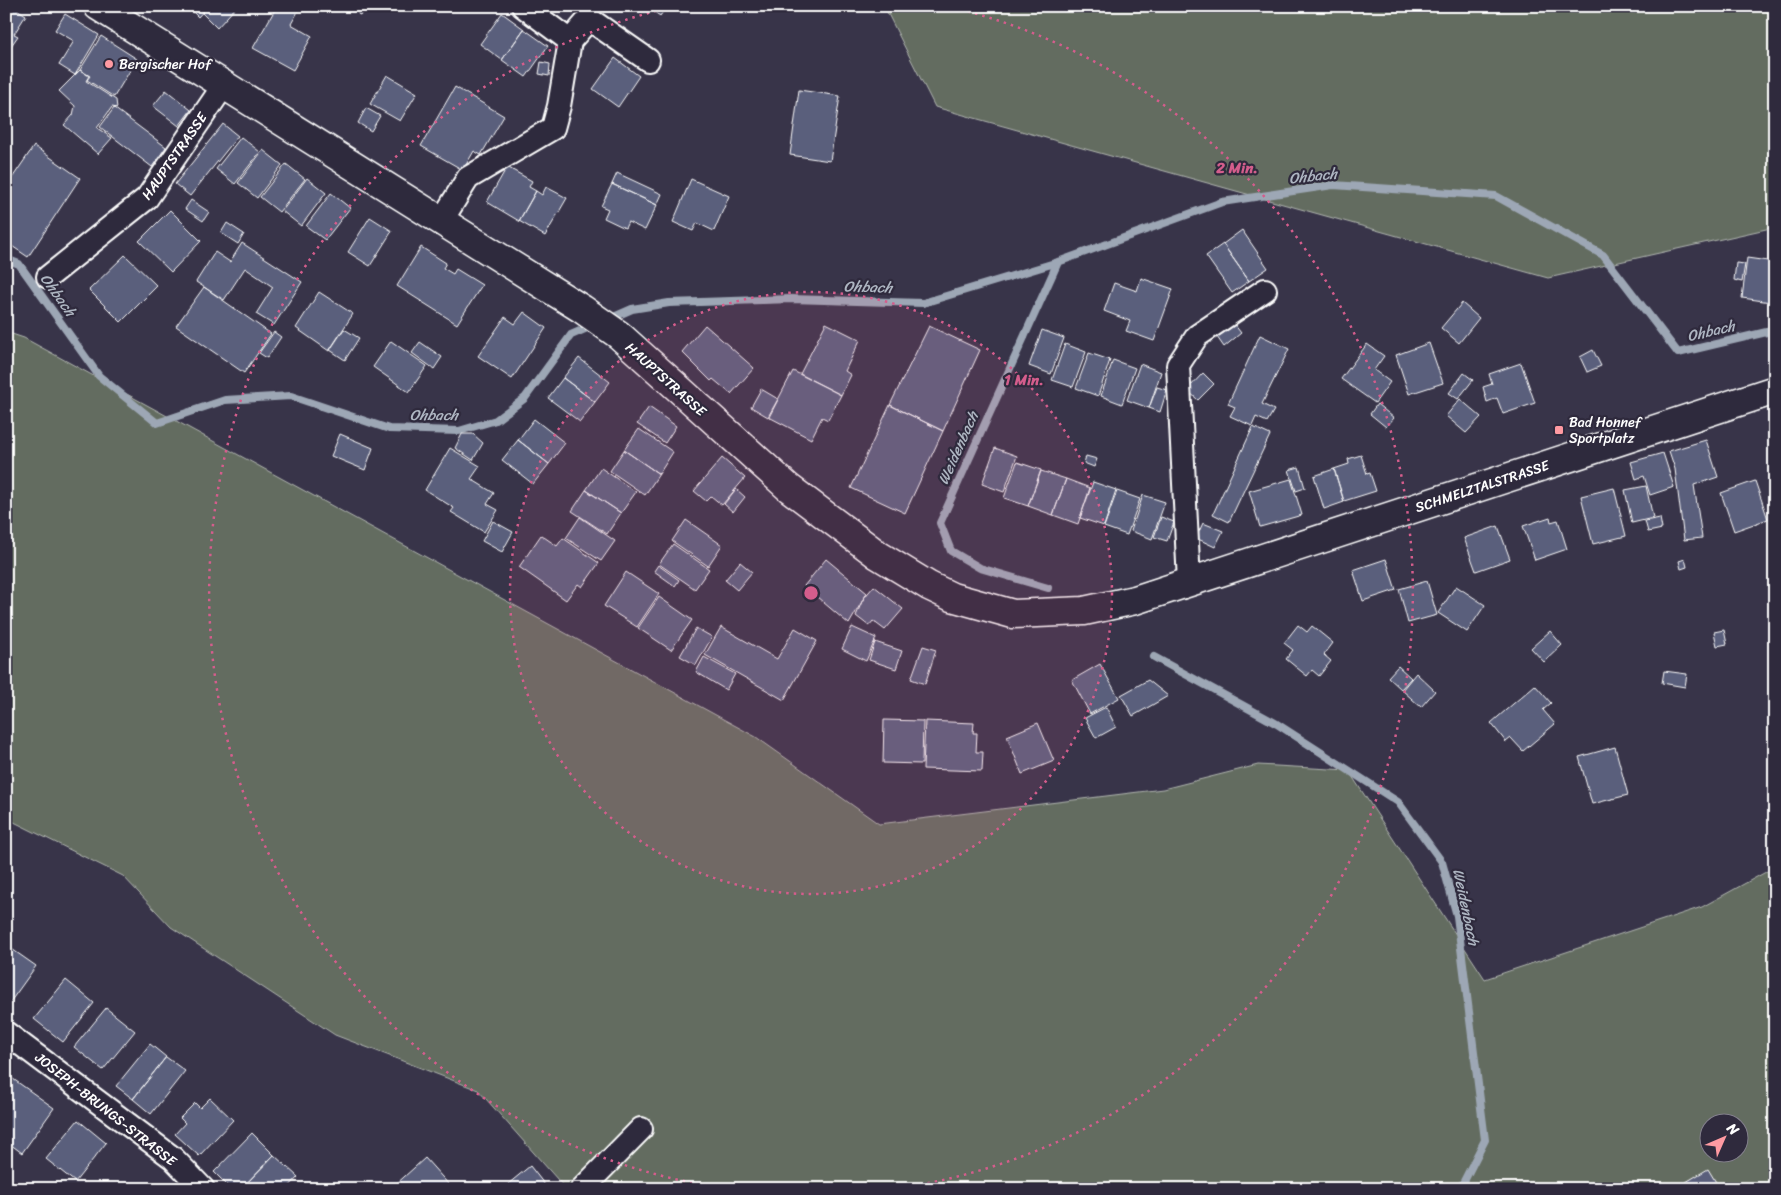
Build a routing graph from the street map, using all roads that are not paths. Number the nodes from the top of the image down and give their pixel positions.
1 (98, 6) edge
2 (523, 6) edge
3 (570, 41) junction
4 (648, 60) dead end
5 (224, 85) junction
6 (442, 220) junction
7 (48, 277) dead end
8 (1265, 290) dead end
9 (1775, 390) edge
10 (878, 555) joint
11 (1190, 582) junction
12 (6, 1033) edge
13 (641, 1129) dead end
14 (203, 1189) edge
15 (582, 1189) edge

1 - 5 main road, HAUPTSTRASSE
2 - 3 street
3 - 4 street
3 - 6 street
5 - 6 main road, HAUPTSTRASSE
5 - 7 street, HAUPTSTRASSE
6 - 10 main road, HAUPTSTRASSE
8 - 11 street
9 - 11 main road, SCHMELZTALSTRASSE
10 - 11 main road, SCHMELZTALSTRASSE
12 - 14 street, JOSEPH-BRUNGS-STRASSE
13 - 15 street

